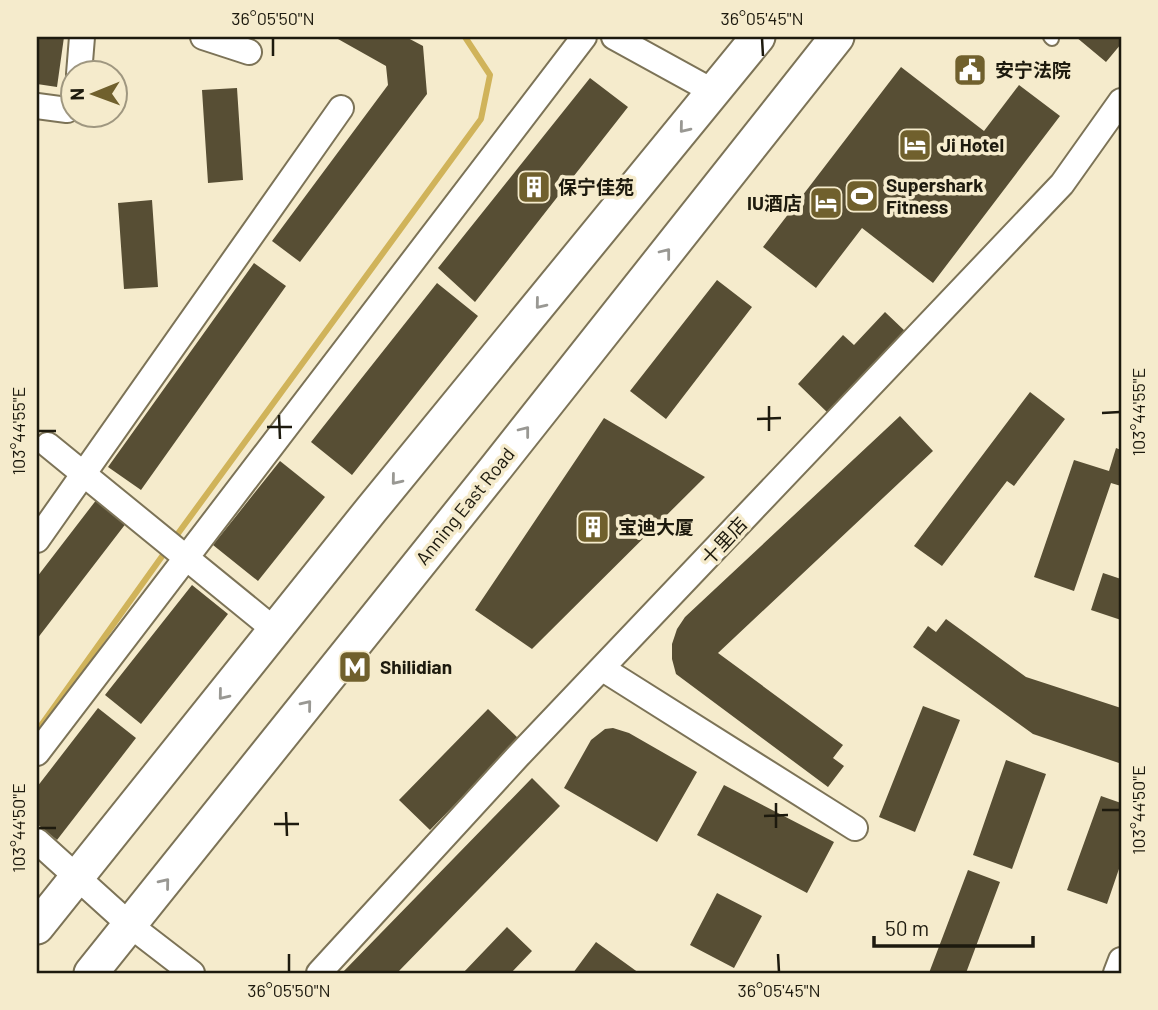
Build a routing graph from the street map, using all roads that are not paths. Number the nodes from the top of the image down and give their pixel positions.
1 (82, 37) edge
2 (203, 37) edge
3 (584, 37) edge
4 (614, 37) edge
5 (758, 37) edge
6 (837, 37) edge
7 (249, 52) dead end
8 (80, 60) edge
9 (714, 92) junction
10 (1121, 102) edge
11 (37, 106) edge
12 (341, 108) dead end
13 (60, 109) edge
14 (48, 445) dead end
15 (83, 474) junction
16 (37, 540) edge
17 (183, 556) junction
18 (276, 631) junction
19 (603, 668) junction
20 (37, 752) edge
21 (855, 828) dead end
22 (37, 841) edge
23 (76, 876) junction
24 (131, 926) junction
25 (37, 927) edge
26 (1121, 960) edge
27 (91, 973) edge
28 (192, 973) edge
29 (319, 973) edge
30 (1116, 973) edge

1 - 8 street
2 - 7 street
3 - 17 street
4 - 9 street
5 - 9 main road
24 -> 6 main road, Anning East Road
9 -> 18 main road
10 - 19 street, 十里店
11 - 13 street
12 - 15 street
14 - 15 street
15 - 16 street
15 - 17 street
17 - 18 street
17 - 20 street
18 -> 23 main road
19 - 21 street
19 - 29 street, 十里店
22 - 23 street
23 - 24 street
23 - 25 main road
24 - 27 main road, Anning East Road
24 - 28 street
26 - 30 street

